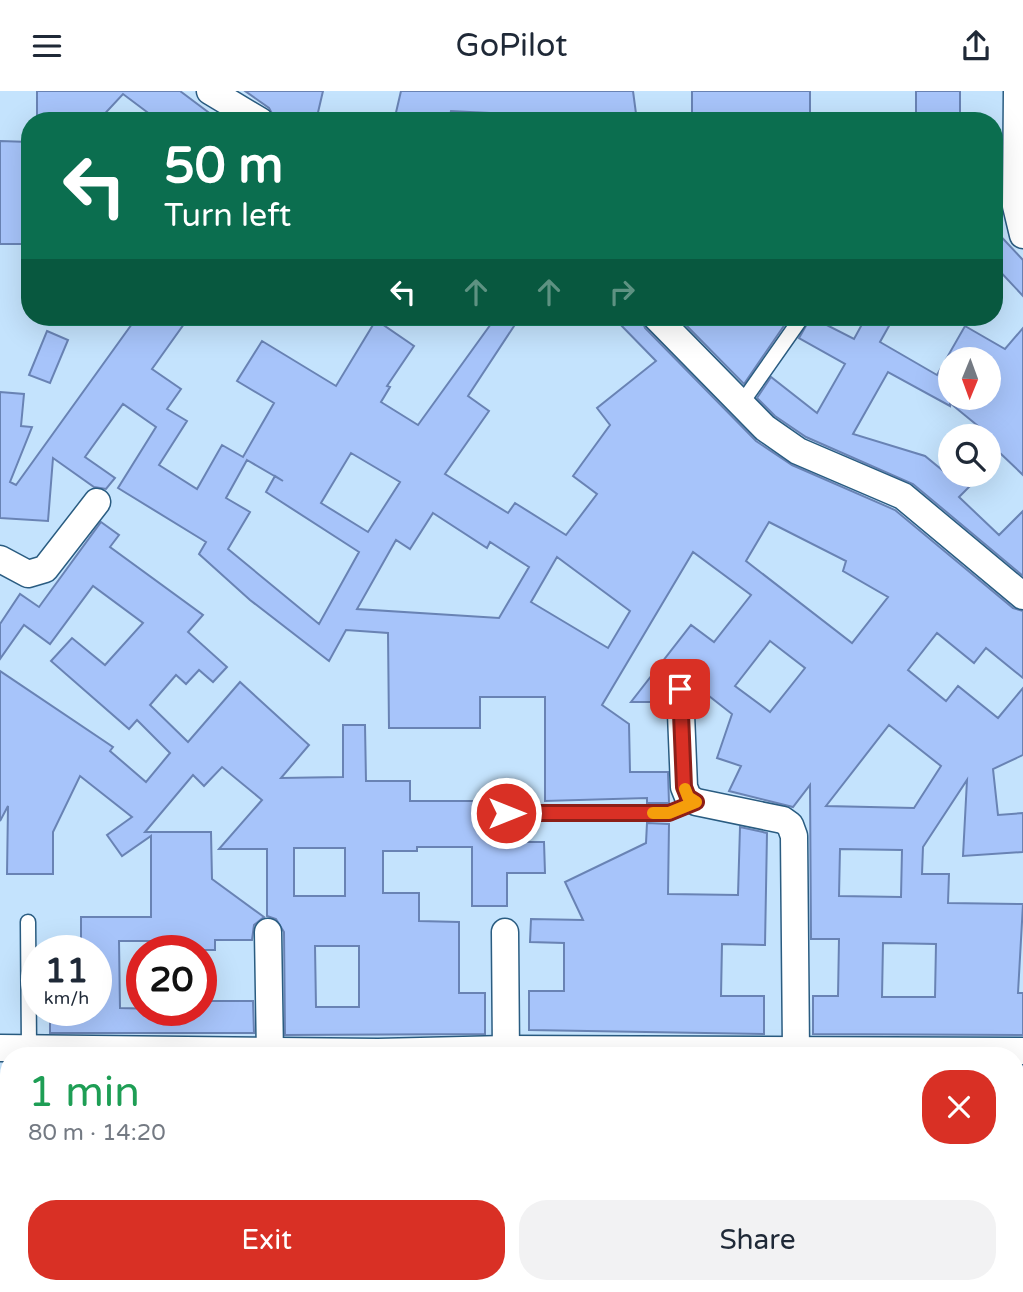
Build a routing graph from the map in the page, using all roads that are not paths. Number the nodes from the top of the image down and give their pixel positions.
1 (1017, 91) edge
2 (224, 94) edge
3 (248, 112) edge
4 (1023, 235) edge
5 (665, 326) edge
6 (796, 326) edge
7 (741, 404) junction
8 (97, 502) dead end
9 (0, 559) edge
10 (1023, 596) edge
11 (680, 689) dead end
12 (696, 802) junction
13 (506, 813) dead end
14 (28, 922) dead end
15 (268, 932) dead end
16 (505, 933) dead end
17 (29, 1047) edge
18 (270, 1047) edge
19 (506, 1047) edge
20 (796, 1047) edge

1 - 4 street
2 - 3 street
5 - 7 street
6 - 7 lane
7 - 10 street
8 - 9 street
11 - 12 street
12 - 13 lane
12 - 20 street
14 - 17 lane
15 - 18 street
16 - 19 street

